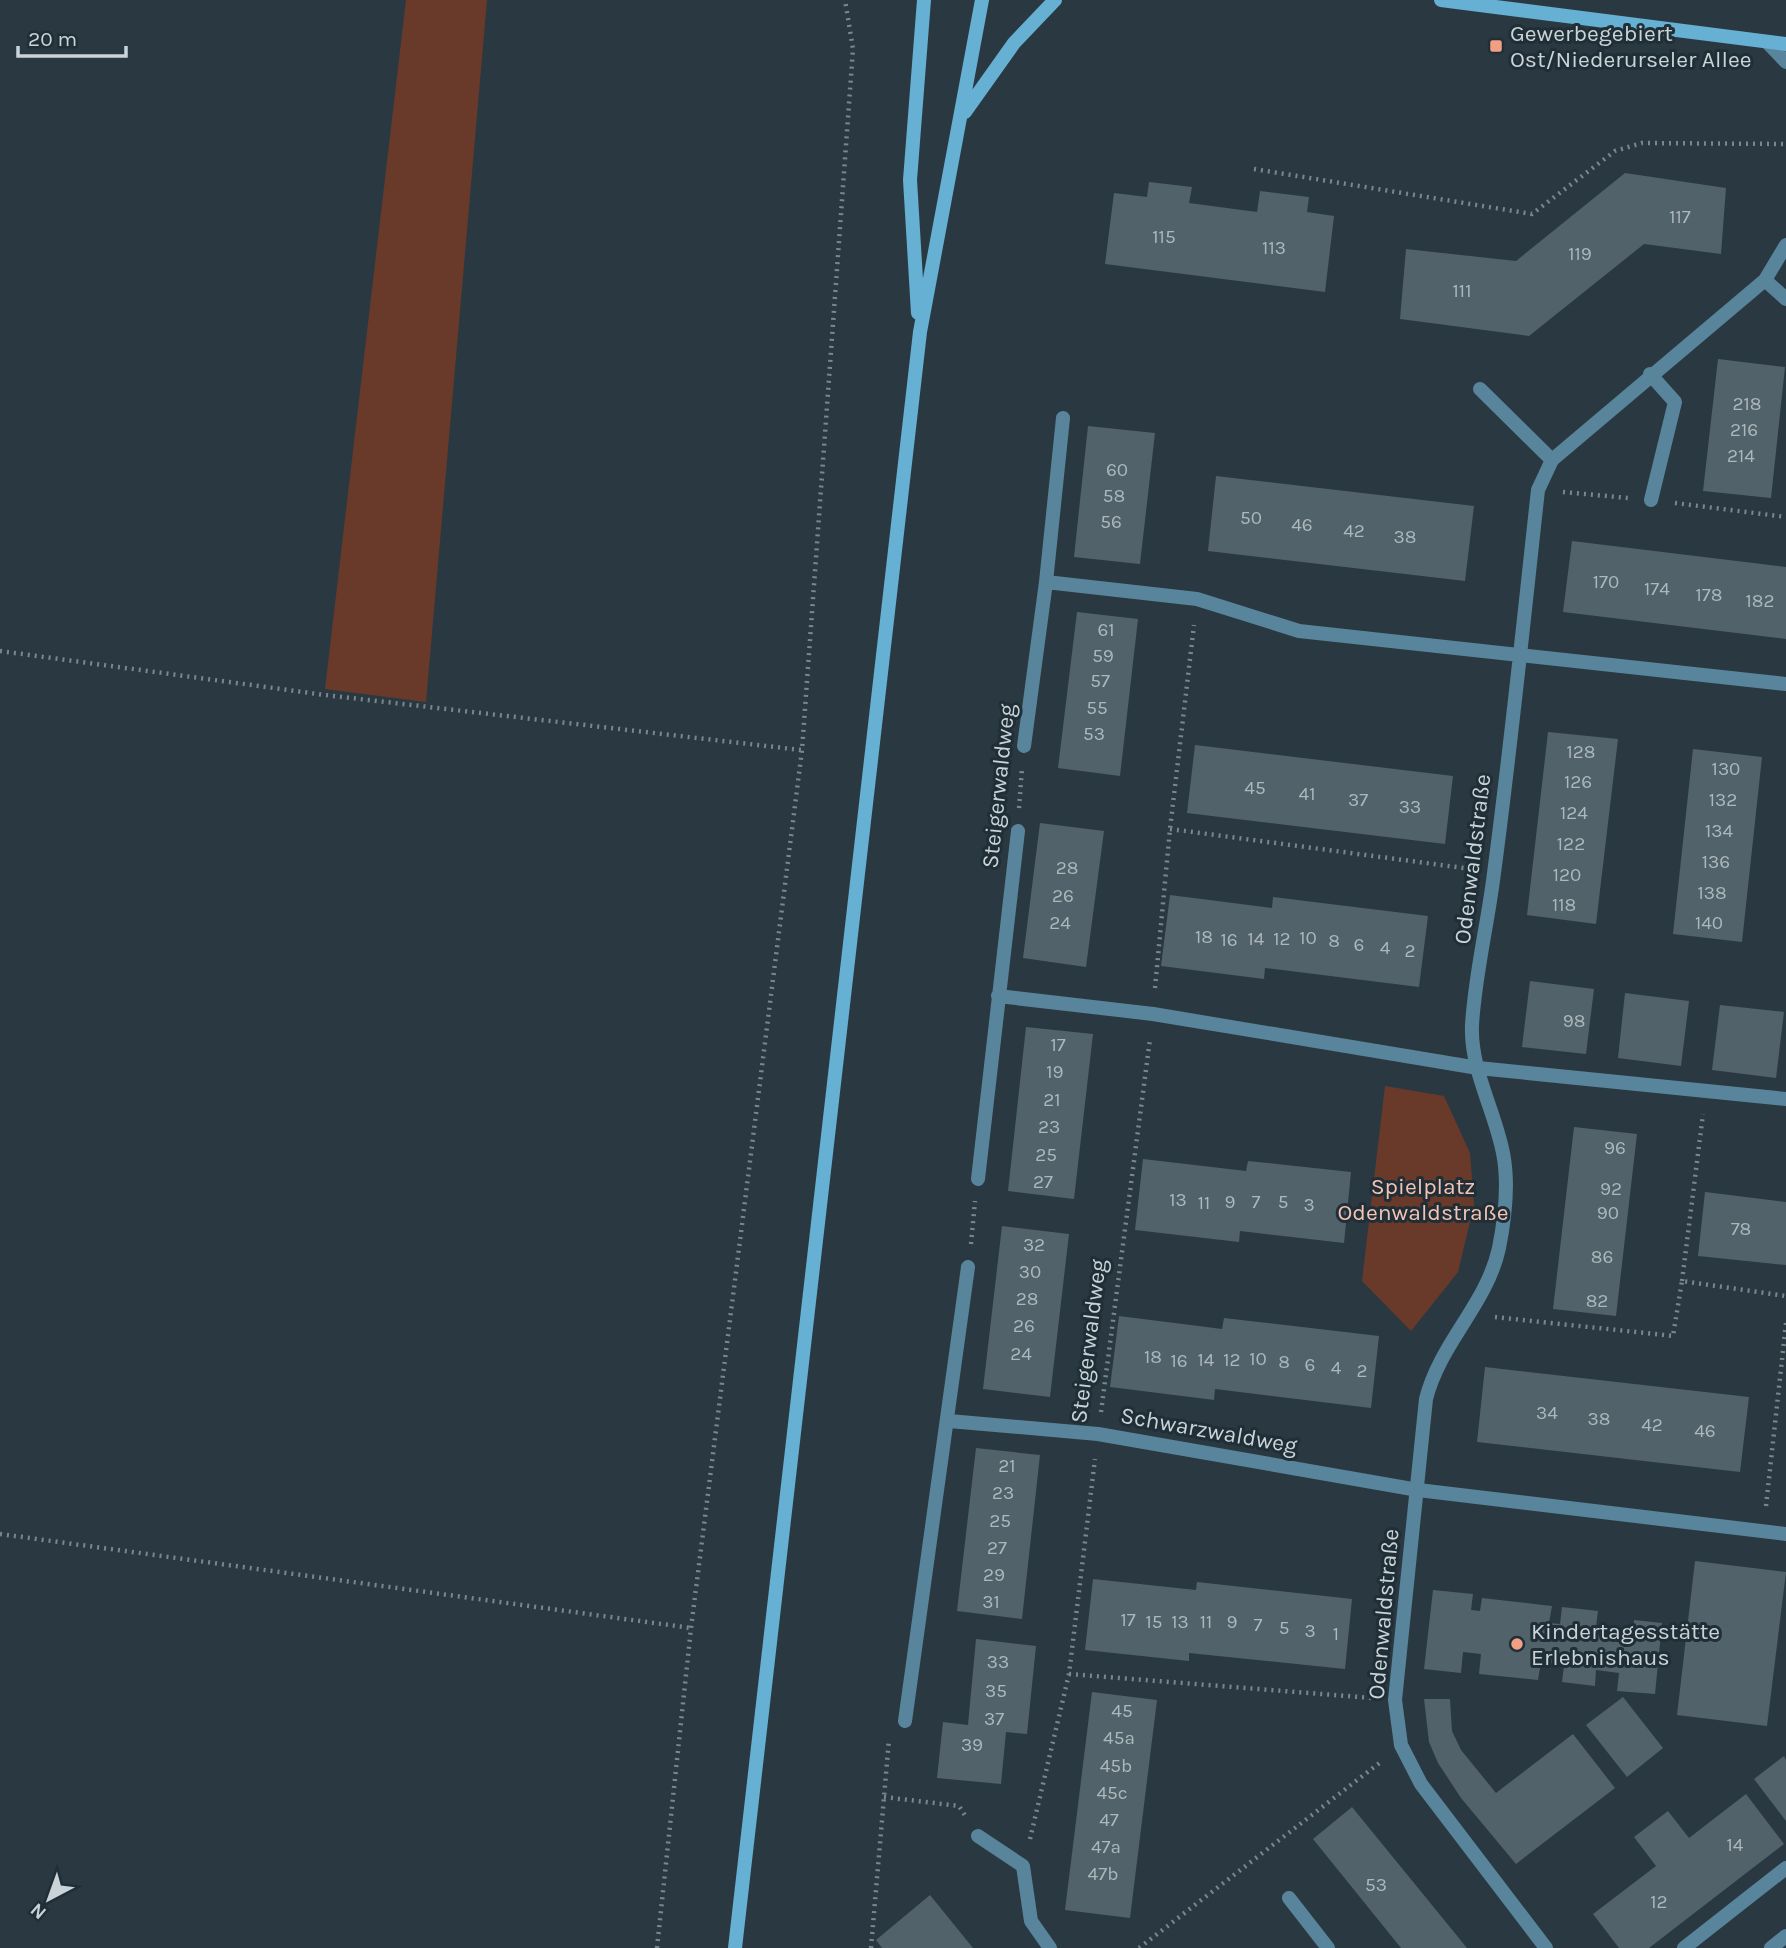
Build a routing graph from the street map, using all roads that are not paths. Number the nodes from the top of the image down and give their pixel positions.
1 (924, 0) edge
2 (982, 0) edge
3 (1055, 0) edge
4 (1441, 0) edge
5 (1767, 42) junction
6 (1785, 43) edge
7 (1786, 62) edge
8 (963, 116) junction
9 (1786, 245) edge
10 (1765, 280) junction
11 (1786, 299) edge
12 (920, 332) junction
13 (1650, 374) junction
14 (1480, 388) dead end
15 (1063, 418) dead end
16 (1552, 460) junction
17 (1651, 500) dead end
18 (1046, 582) junction
19 (1519, 655) junction
20 (1786, 684) edge
21 (1024, 746) road end
22 (1017, 831) road end
23 (998, 996) junction
24 (1478, 1068) junction
25 (1786, 1099) edge
26 (978, 1179) road end
27 (968, 1267) road end
28 (948, 1421) junction
29 (1418, 1490) junction
30 (1786, 1534) edge
31 (905, 1721) road end
32 (978, 1836) road end
33 (1786, 1868) edge
34 (1289, 1898) dead end
35 (1786, 1936) edge
36 (735, 1948) edge
37 (1050, 1948) edge
38 (1328, 1948) edge
39 (1546, 1948) edge
40 (1684, 1948) edge
41 (1771, 1948) edge

1 - 12 main road
2 - 8 main road
3 - 8 main road
4 - 5 main road
5 - 6 main road
5 - 7 street
8 - 12 main road
9 - 10 street, Odenwaldstraße
10 - 11 street
10 - 13 street, Odenwaldstraße
12 - 36 main road
13 - 16 street, Odenwaldstraße
13 - 17 street
14 - 16 street
15 - 18 street, Steigerwaldweg
16 - 19 street, Odenwaldstraße
18 - 19 street
18 - 21 street, Steigerwaldweg
19 - 20 street
19 - 24 street, Odenwaldstraße
22 - 23 street, Steigerwaldweg
23 - 24 street
23 - 26 street, Steigerwaldweg
24 - 25 street
24 - 29 street, Odenwaldstraße
27 - 28 street
28 - 29 street, Schwarzwaldweg
28 - 31 street
29 - 30 street
29 - 39 street, Odenwaldstraße
32 - 37 street
33 - 40 street
34 - 38 street
35 - 41 street

